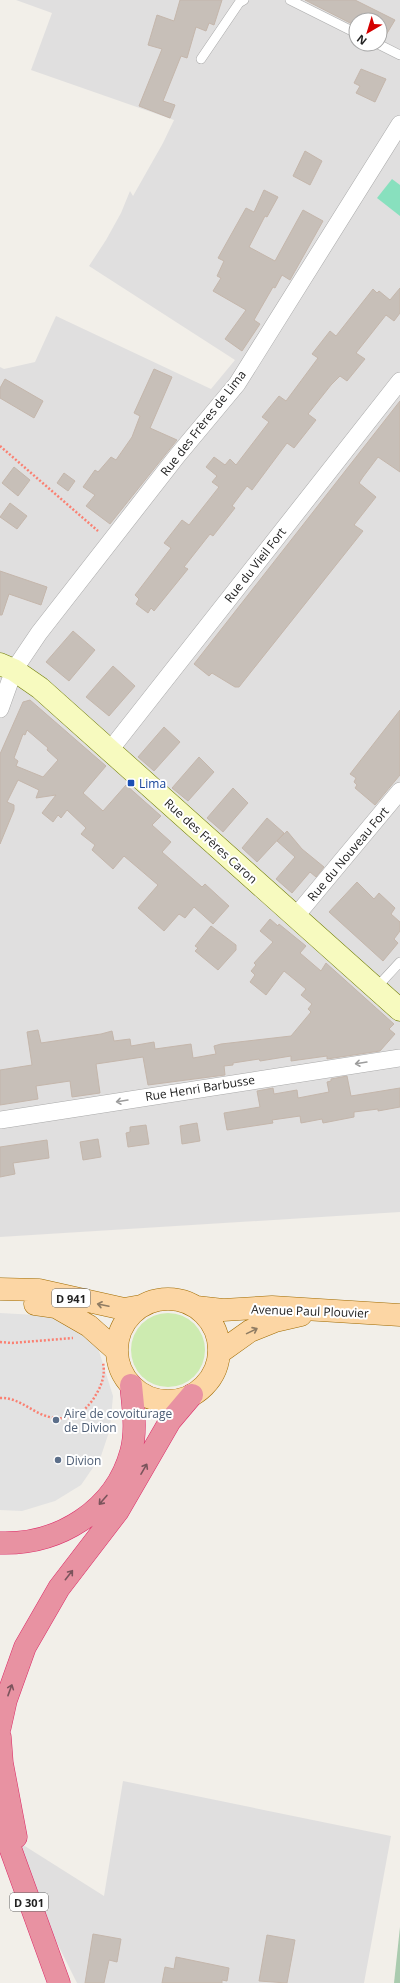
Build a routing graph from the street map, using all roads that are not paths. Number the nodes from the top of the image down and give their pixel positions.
1 (244, 0) edge
2 (290, 0) edge
3 (348, 29) edge
4 (388, 49) edge
5 (400, 55) edge
6 (201, 59) dead end
7 (400, 124) edge
8 (392, 151) edge
9 (400, 381) edge
10 (7, 667) edge
11 (0, 709) edge
12 (110, 750) junction
13 (400, 790) edge
14 (296, 917) junction
15 (400, 962) edge
16 (376, 988) junction
17 (400, 1010) edge
18 (400, 1058) edge
19 (0, 1120) edge
20 (0, 1289) edge
21 (0, 1297) edge
22 (141, 1306) junction
23 (196, 1307) junction
24 (320, 1310) junction
25 (400, 1315) edge
26 (219, 1353) junction
27 (110, 1356) junction
28 (131, 1385) junction
29 (192, 1395) junction
30 (0, 1543) edge
31 (0, 1727) edge
32 (0, 1737) edge
33 (0, 1820) edge
34 (0, 1856) edge
35 (27, 1897) junction
36 (47, 1983) edge
37 (59, 1983) edge

1 - 6 lane
2 - 3 lane
4 - 5 lane
7 - 8 street, Rue des Frères de Lima
8 - 10 street, Rue des Frères de Lima
9 - 12 street, Rue du Vieil Fort
10 - 11 street, Rue des Frères de Lima
10 - 12 main road, Rue des Frères Caron
12 - 14 main road, Rue des Frères Caron
13 - 14 street, Rue du Nouveau Fort
14 - 16 main road, Rue des Frères Caron
15 - 16 lane
16 - 17 main road, Rue des Frères Caron
18 -> 19 street, Rue Henri Barbusse
22 -> 20 main road, D 941
21 - 27 main road, D 941
22 - 23 main road
22 - 27 main road
23 - 24 main road, Avenue Paul Plouvier
23 - 26 main road
24 - 25 main road, Avenue Paul Plouvier
26 -> 24 main road
26 - 29 main road
27 - 28 main road
28 - 29 main road
28 -> 30 highway
31 -> 29 highway
32 - 35 highway
33 - 35 highway, D 301
34 - 36 highway, D 301
35 - 37 highway, D 301

